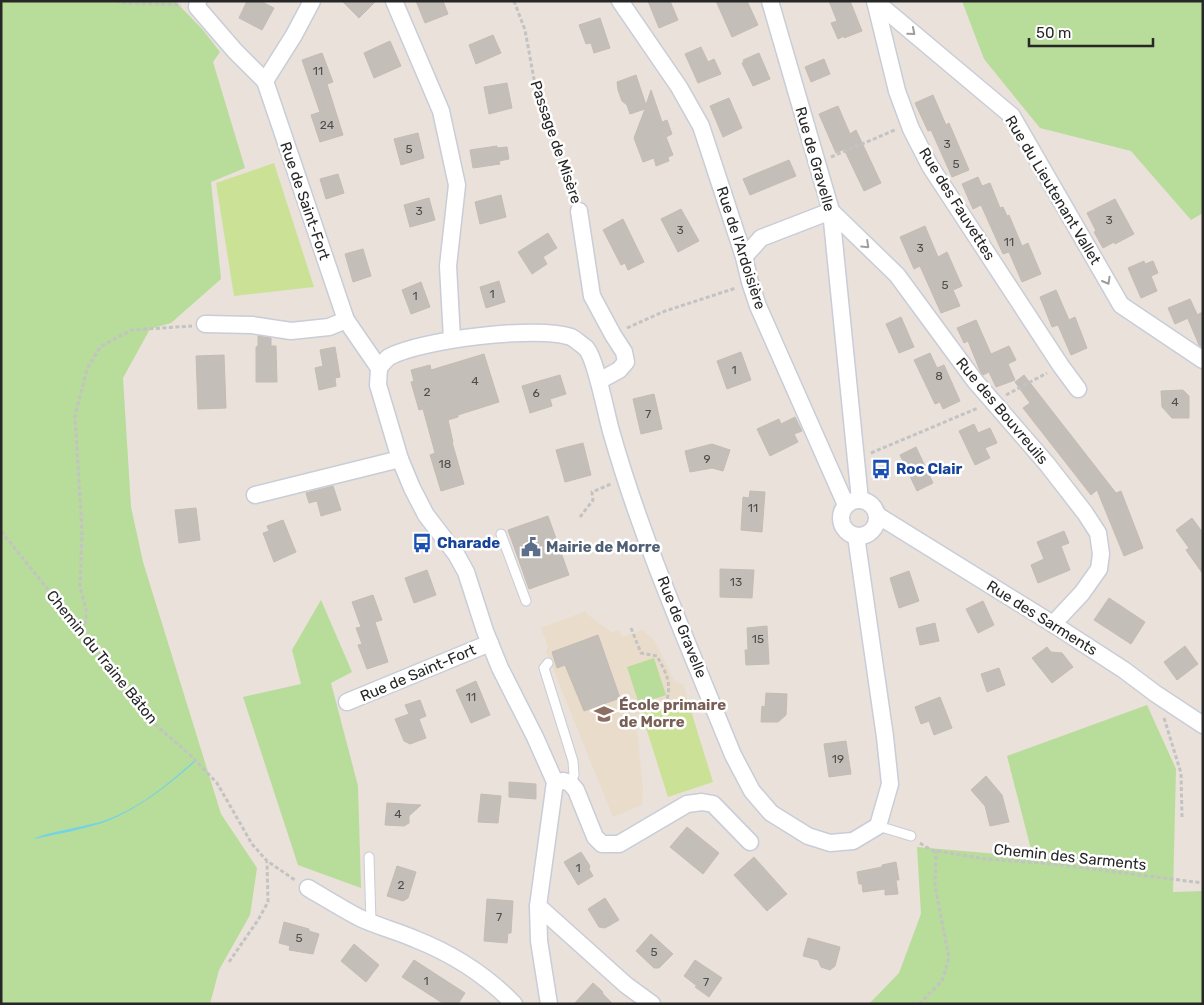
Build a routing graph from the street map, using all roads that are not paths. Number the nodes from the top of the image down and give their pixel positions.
1 (312, 1) edge
2 (394, 1) edge
3 (620, 1) edge
4 (770, 1) edge
5 (875, 1) edge
6 (197, 4) edge
7 (265, 81) junction
8 (579, 211) road end
9 (831, 211) junction
10 (744, 257) junction
11 (346, 320) junction
12 (205, 324) road end
13 (452, 339) junction
14 (1203, 360) edge
15 (379, 368) junction
16 (599, 381) junction
17 (1078, 389) dead end
18 (400, 459) junction
19 (256, 495) dead end
20 (853, 502) junction
21 (878, 515) junction
22 (501, 534) dead end
23 (862, 535) junction
24 (526, 601) dead end
25 (1053, 624) junction
26 (490, 643) junction
27 (548, 663) dead end
28 (347, 702) dead end
29 (1203, 725) edge
30 (562, 782) junction
31 (878, 826) junction
32 (911, 836) road end
33 (750, 842) dead end
34 (369, 857) dead end
35 (308, 888) road end
36 (538, 906) junction
37 (371, 922) junction
38 (514, 1004) edge
39 (549, 1004) edge
40 (652, 1004) edge

1 - 7 street
2 - 13 street
3 - 10 street, Rue de l'Ardoisière
4 - 9 street, Rue de Gravelle
5 -> 14 street, Rue du Lieutenant Vallet
5 - 17 street, Rue des Fauvettes
6 - 7 street
7 - 11 street, Rue de Saint-Fort
8 - 16 street, Passage de Misère
9 - 10 street
9 - 20 street, Rue de Gravelle
9 -> 25 street, Rue des Bouvreuils
10 - 20 street, Rue de l'Ardoisière
11 - 12 street
11 - 15 street, Rue de Saint-Fort
13 - 15 street, Rue de Gravelle
13 - 16 street, Rue de Gravelle
15 - 18 street, Rue de Saint-Fort
16 - 31 street, Rue de Gravelle
18 - 19 street
18 - 26 street, Rue de Saint-Fort
20 - 21 street
20 - 23 street
21 - 23 street
21 - 25 street, Rue des Sarments
22 - 24 lane
23 - 31 street
25 - 29 street, Rue des Sarments
26 - 28 street, Rue de Saint-Fort
26 - 30 street, Rue de Saint-Fort
27 - 30 lane
30 - 33 street, Rue de Saint-Fort
30 - 36 street
31 - 32 lane
34 - 37 lane
35 - 37 street
36 - 39 street
36 - 40 street
37 - 38 street

